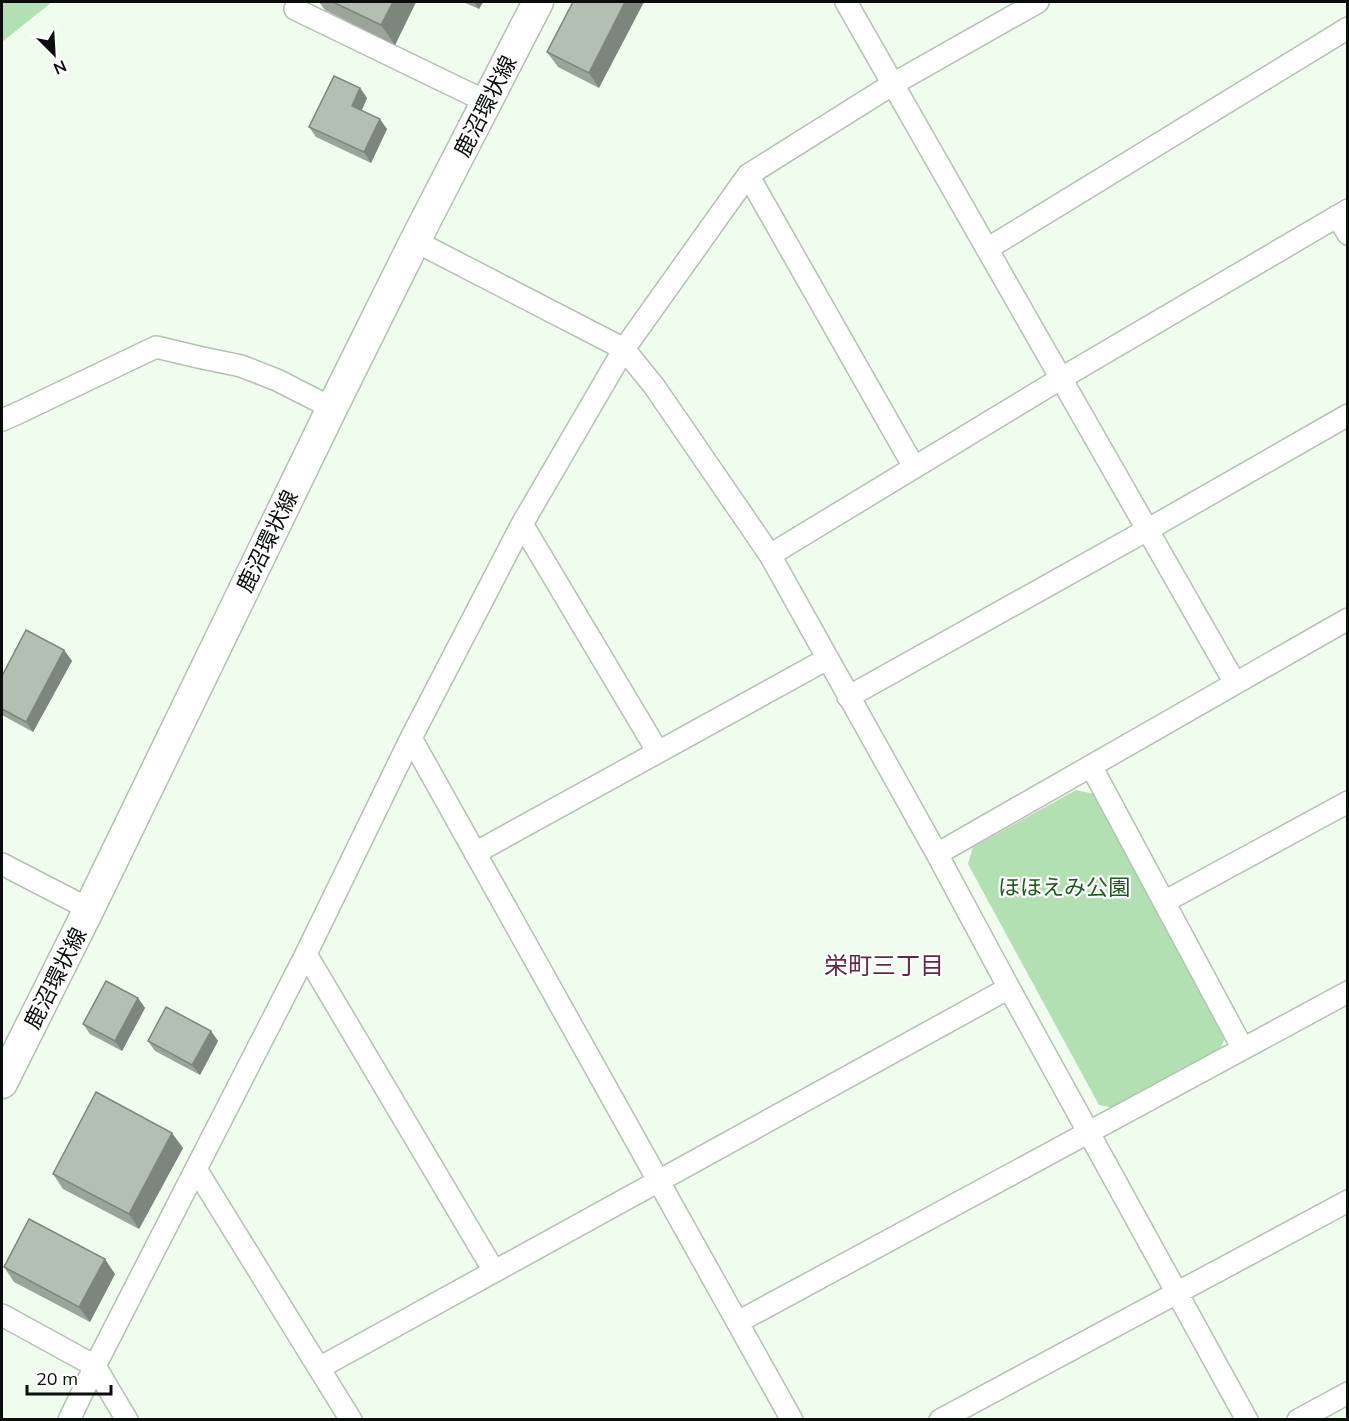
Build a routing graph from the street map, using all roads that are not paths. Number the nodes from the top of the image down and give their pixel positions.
1 (538, 2) edge
2 (846, 2) edge
3 (1038, 2) edge
4 (295, 9) dead end
5 (1347, 28) edge
6 (893, 84) junction
7 (487, 102) junction
8 (748, 175) junction
9 (1342, 213) edge
10 (1347, 234) edge
11 (415, 241) junction
12 (987, 249) junction
13 (624, 349) junction
14 (1060, 379) junction
15 (332, 408) junction
16 (1347, 416) edge
17 (2, 420) edge
18 (914, 467) junction
19 (522, 524) junction
20 (1148, 530) junction
21 (770, 555) junction
22 (1347, 619) edge
23 (827, 659) junction
24 (1235, 683) junction
25 (848, 697) junction
26 (411, 738) junction
27 (658, 752) junction
28 (1091, 766) junction
29 (1347, 802) edge
30 (475, 853) junction
31 (937, 854) junction
32 (2, 864) edge
33 (1164, 902) junction
34 (89, 909) junction
35 (306, 954) junction
36 (1009, 988) junction
37 (1347, 992) edge
38 (1243, 1048) junction
39 (2, 1083) edge
40 (1088, 1132) junction
41 (196, 1169) junction
42 (658, 1180) junction
43 (1347, 1201) edge
44 (494, 1271) junction
45 (1177, 1292) junction
46 (2, 1315) edge
47 (738, 1322) junction
48 (95, 1366) junction
49 (319, 1368) junction
50 (1347, 1392) edge
51 (1329, 1412) edge
52 (69, 1419) edge
53 (127, 1419) edge
54 (351, 1419) edge
55 (792, 1419) edge
56 (940, 1419) edge
57 (1247, 1419) edge
58 (1298, 1419) edge

1 - 7 main road, 鹿沼環状線
2 - 6 street
3 - 6 street
4 - 7 street
5 - 12 street
6 - 8 street
6 - 12 street
7 - 11 main road, 鹿沼環状線
8 - 13 street
8 - 18 street
9 - 10 street
9 - 14 street
11 - 13 street
11 - 15 main road, 鹿沼環状線
12 - 14 street
13 - 19 street
13 - 21 street
14 - 18 street
14 - 20 street
15 - 17 street
15 - 34 main road, 鹿沼環状線
16 - 20 street
18 - 21 street
19 - 26 street
19 - 27 street
20 - 24 street
20 - 25 street
21 - 23 street
22 - 24 street
23 - 25 street
23 - 27 street
24 - 28 street
25 - 31 street
26 - 30 street
26 - 35 street
27 - 30 street
28 - 31 street
28 - 33 street
29 - 33 street
30 - 42 street
31 - 36 street
32 - 34 street
33 - 38 street
34 - 39 main road, 鹿沼環状線
35 - 41 street
35 - 44 street
36 - 40 street
36 - 42 street
37 - 38 street
38 - 40 street
40 - 45 street
40 - 47 street
41 - 48 street
41 - 49 street
42 - 44 street
42 - 47 street
43 - 45 street
44 - 49 street
45 - 56 street
45 - 57 street
46 - 48 street
47 - 55 street
48 - 52 street
48 - 53 street
49 - 54 street
50 - 51 street
51 - 58 street

